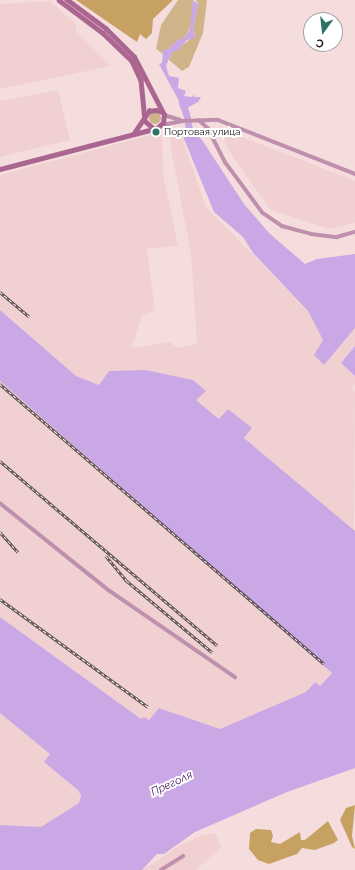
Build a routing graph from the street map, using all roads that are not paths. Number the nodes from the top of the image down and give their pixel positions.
1 (59, 0) edge
2 (67, 0) edge
3 (163, 114) junction
4 (145, 116) junction
5 (198, 120) junction
6 (183, 121) junction
7 (162, 125) junction
8 (153, 128) junction
9 (132, 134) junction
10 (0, 169) edge
11 (355, 174) edge
12 (355, 232) edge
13 (0, 503) edge
14 (235, 677) dead end
15 (183, 856) dead end
16 (161, 870) edge

1 - 4 main road
2 - 3 main road
3 - 4 main road
3 - 6 street
3 - 7 main road
4 - 8 main road
4 - 9 main road
5 - 6 street
5 - 11 street
5 - 12 street
6 - 7 street
7 - 8 main road
8 - 9 main road
9 - 10 main road
13 - 14 street
15 - 16 street

